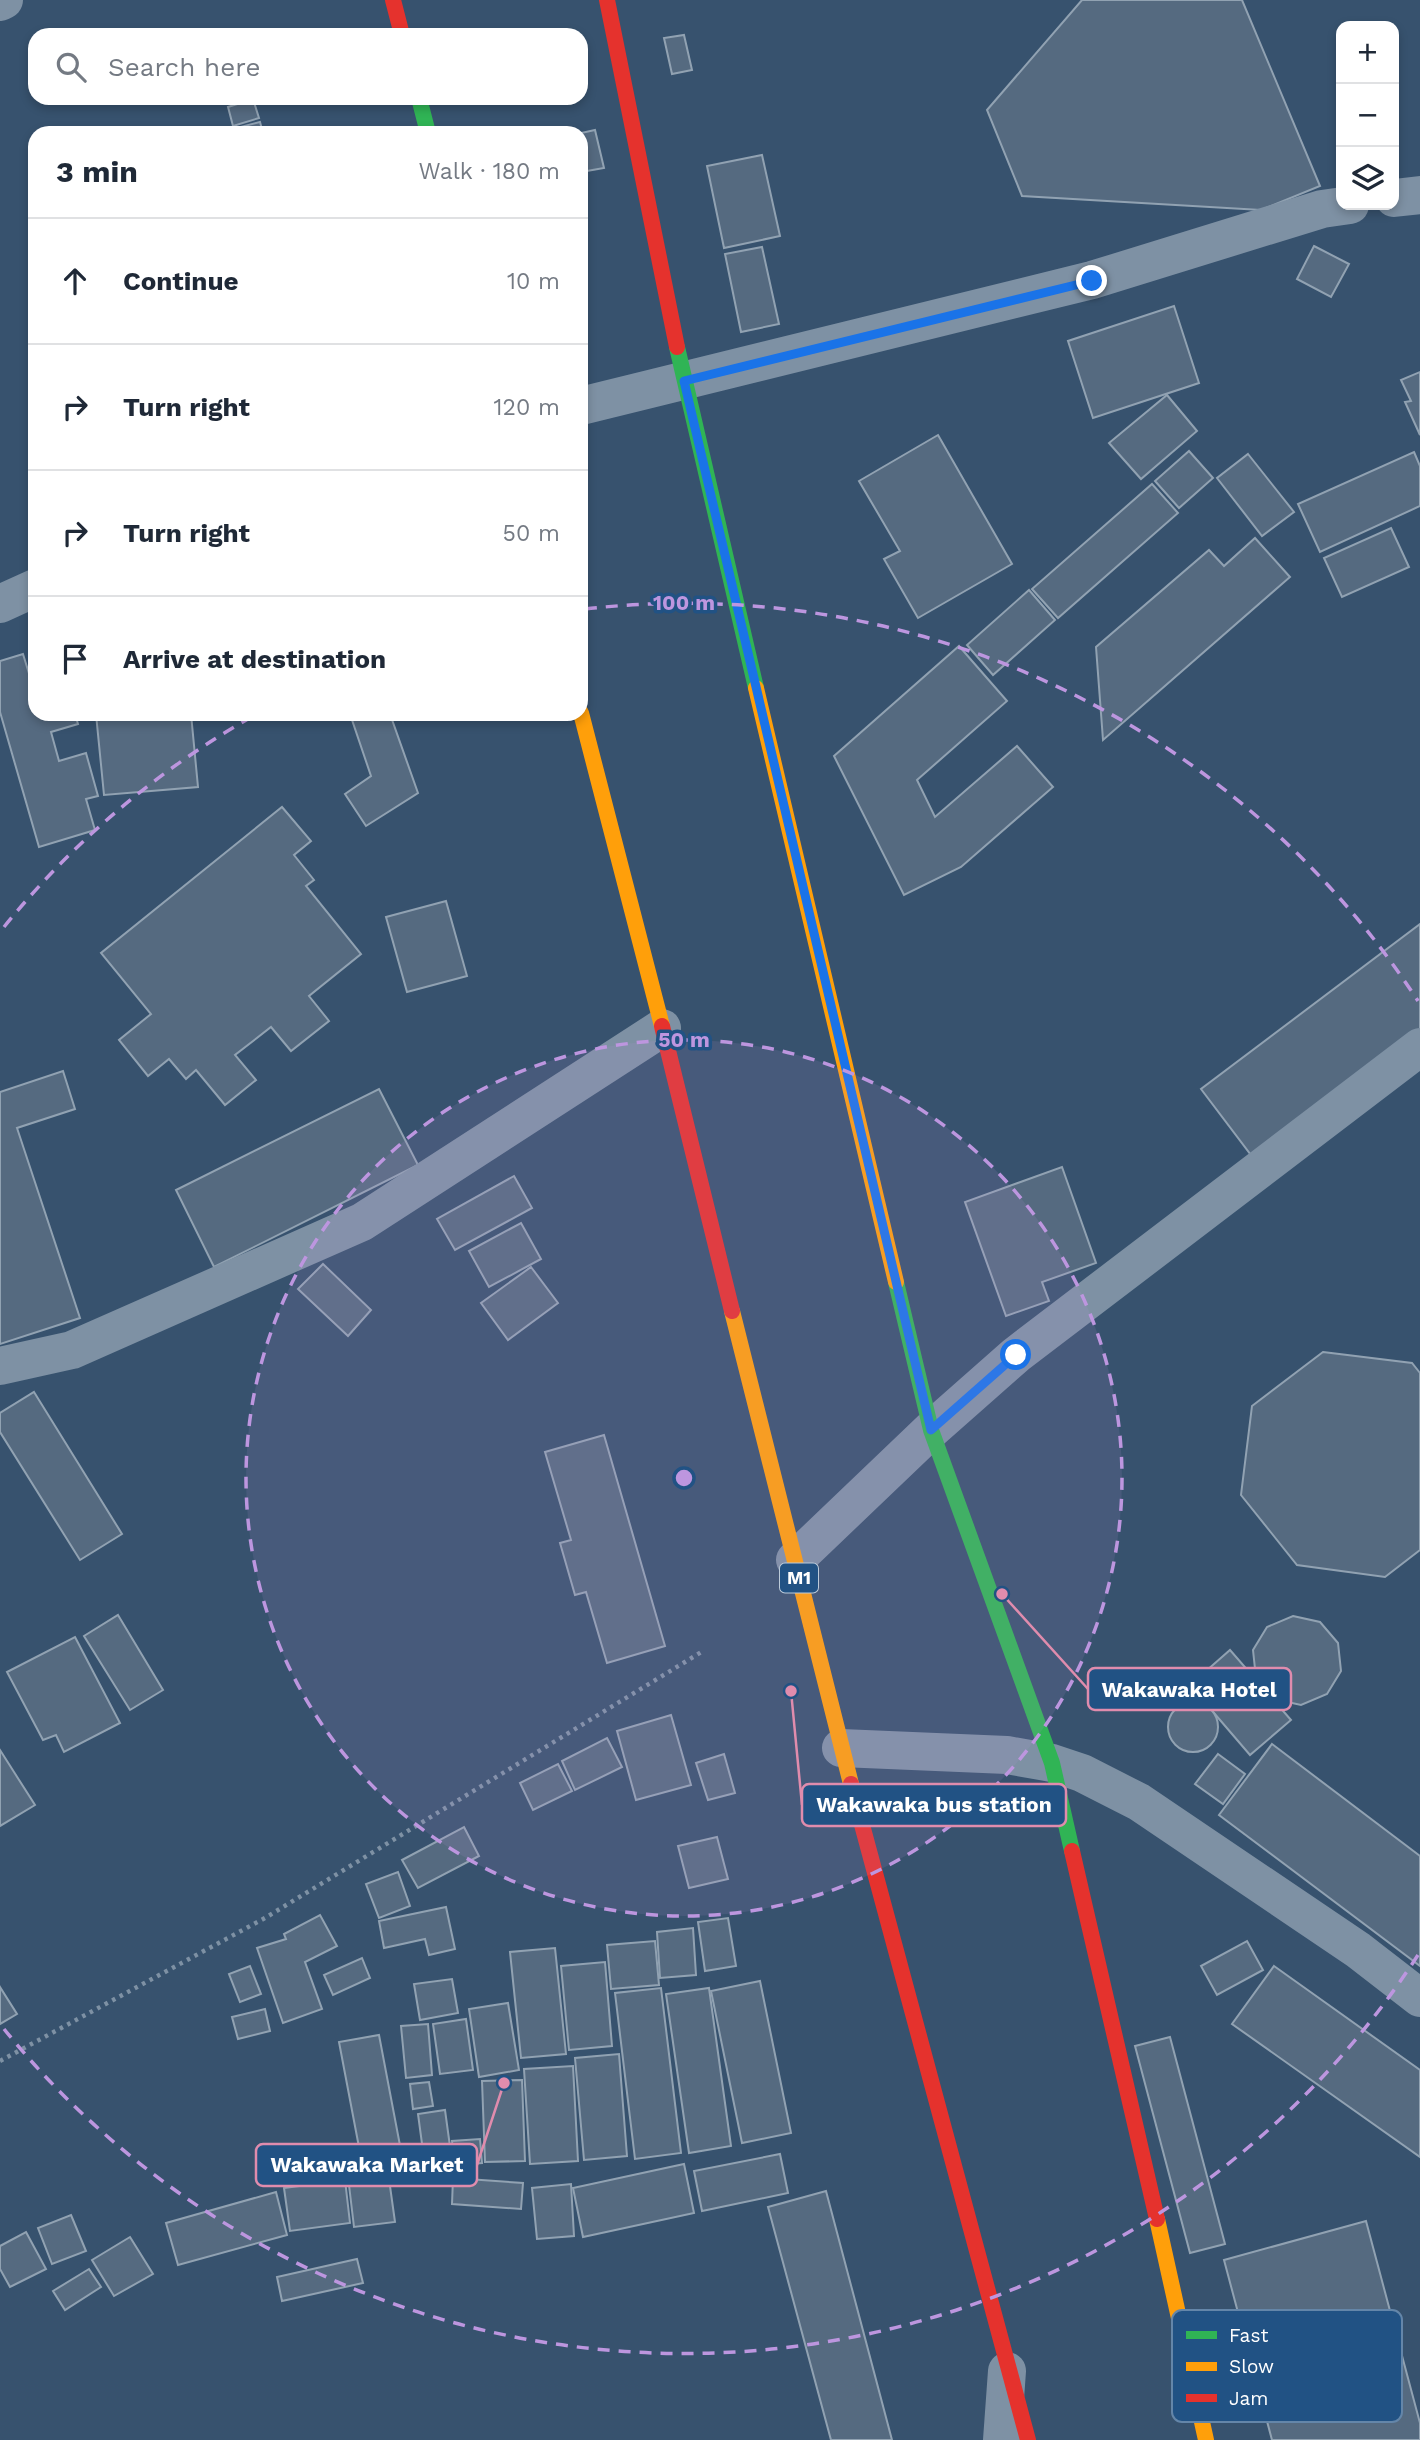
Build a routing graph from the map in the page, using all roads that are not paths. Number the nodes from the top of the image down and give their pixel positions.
1 (393, 0) edge
2 (607, 0) edge
3 (400, 28) edge
4 (421, 105) edge
5 (426, 126) edge
6 (1420, 195) edge
7 (1399, 197) edge
8 (1336, 207) edge
9 (684, 381) junction
10 (588, 404) edge
11 (28, 591) edge
12 (0, 604) edge
13 (583, 721) edge
14 (662, 1028) junction
15 (1420, 1047) edge
16 (0, 1366) edge
17 (931, 1430) junction
18 (795, 1560) junction
19 (841, 1748) junction
20 (1052, 1763) junction
21 (1420, 1998) edge
22 (1178, 2310) edge
23 (1007, 2358) junction
24 (1203, 2422) edge
25 (1002, 2440) edge
26 (1028, 2440) edge
27 (1206, 2440) edge

1 - 3 main road
2 - 9 main road
4 - 5 main road
6 - 7 street
8 - 9 street
9 - 10 street
9 - 17 main road
11 - 12 street
13 - 14 main road, M1
14 - 16 street
14 - 18 main road, M1
15 - 17 street
17 - 18 street
17 - 20 main road
18 - 19 main road, M1
19 - 20 street
19 - 23 main road, M1
20 - 21 street
20 - 22 main road
23 - 25 street
23 - 26 main road, M1
24 - 27 main road

